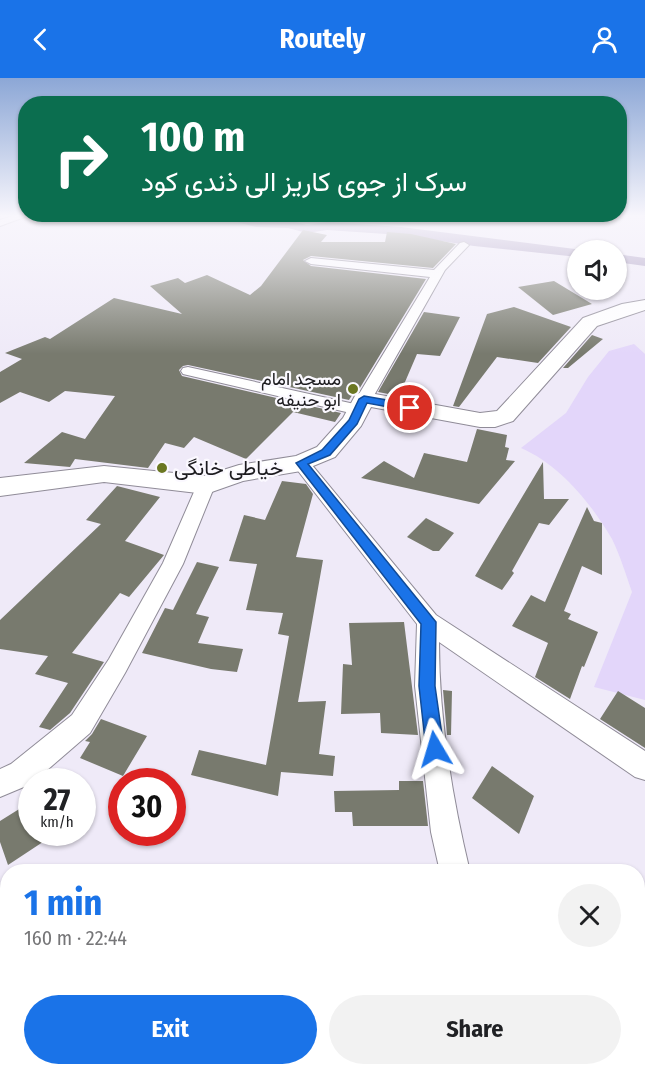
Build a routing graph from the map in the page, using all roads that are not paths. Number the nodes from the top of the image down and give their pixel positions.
1 (316, 262) edge
2 (449, 262) edge
3 (437, 274) junction
4 (645, 305) edge
5 (188, 371) dead end
6 (362, 405) junction
7 (301, 463) junction
8 (206, 485) junction
9 (0, 487) edge
10 (428, 622) junction
11 (640, 770) edge
12 (0, 783) edge
13 (453, 864) edge

1 - 3 street
2 - 3 street
3 - 6 street
4 - 6 street
5 - 6 street
6 - 7 street
7 - 8 street
7 - 10 street
8 - 9 street
8 - 12 street
10 - 11 street
10 - 13 street

